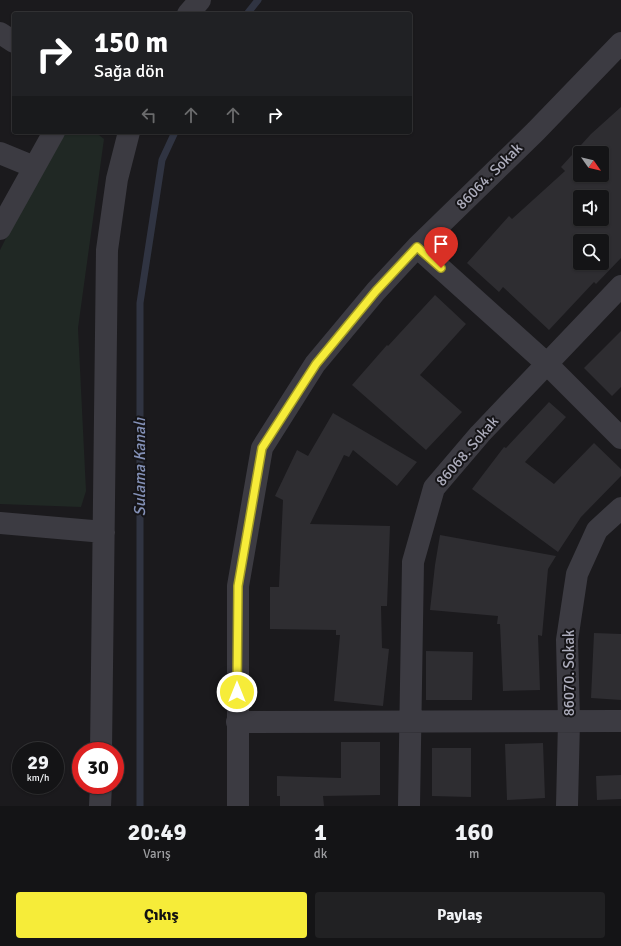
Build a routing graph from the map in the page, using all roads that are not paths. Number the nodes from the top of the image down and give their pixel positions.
1 (200, 0) edge
2 (190, 12) edge
3 (0, 33) edge
4 (12, 41) edge
5 (621, 43) edge
6 (53, 134) edge
7 (128, 134) edge
8 (0, 153) edge
9 (34, 167) junction
10 (0, 229) edge
11 (417, 247) junction
12 (621, 286) edge
13 (547, 364) junction
14 (621, 438) edge
15 (621, 508) edge
16 (0, 523) edge
17 (104, 532) junction
18 (569, 721) junction
19 (621, 721) edge
20 (237, 722) junction
21 (411, 723) junction
22 (101, 742) edge
23 (101, 794) edge
24 (100, 806) edge
25 (238, 806) edge
26 (409, 806) edge
27 (567, 806) edge

1 - 2 street
3 - 4 street
5 - 11 street, 86064. Sokak
6 - 9 street
7 - 17 street
8 - 9 street
9 - 10 street
11 - 13 street
11 - 20 street, 86064. Sokak
12 - 13 street, 86068. Sokak
13 - 14 street
13 - 21 street, 86068. Sokak
15 - 18 street, 86070. Sokak
16 - 17 street
17 - 22 street
18 - 19 street
18 - 21 street
18 - 27 street, 86070. Sokak
20 - 21 street
20 - 25 street, 86064. Sokak
21 - 26 street, 86068. Sokak
23 - 24 street

